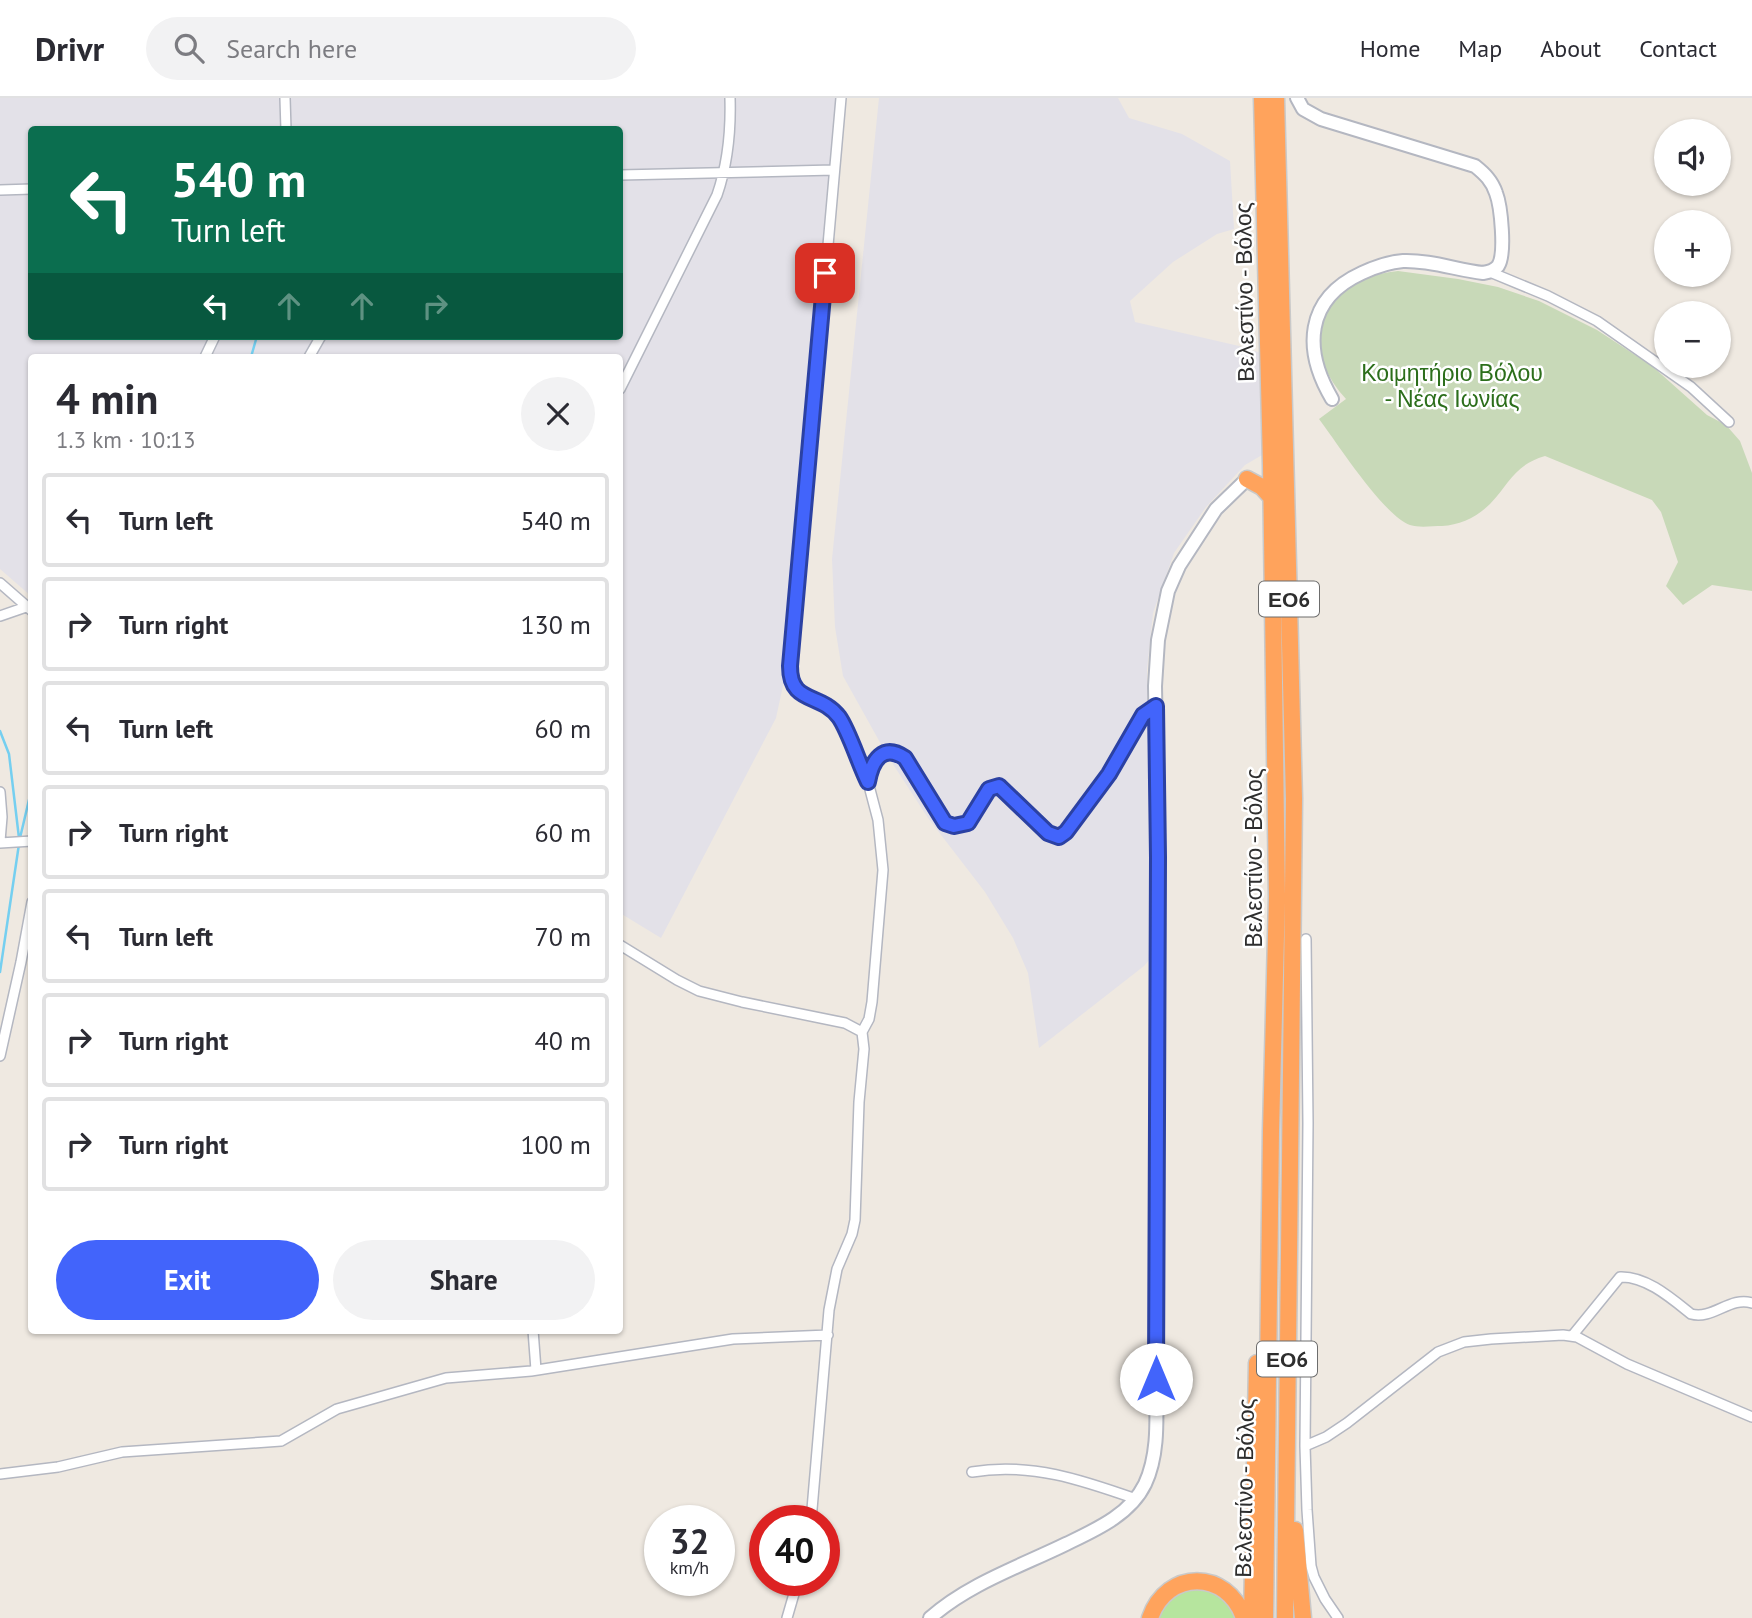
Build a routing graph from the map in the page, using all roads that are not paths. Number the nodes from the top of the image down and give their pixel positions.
1 (285, 98) edge
2 (730, 98) edge
3 (841, 98) edge
4 (1262, 98) edge
5 (1276, 98) edge
6 (1297, 98) edge
7 (286, 126) edge
8 (834, 170) junction
9 (725, 172) junction
10 (623, 175) edge
11 (28, 189) edge
12 (0, 190) edge
13 (1490, 272) junction
14 (623, 382) edge
15 (1332, 399) dead end
16 (1729, 422) dead end
17 (1271, 465) junction
18 (1247, 479) junction
19 (1272, 498) junction
20 (0, 583) edge
21 (28, 608) edge
22 (28, 609) edge
23 (0, 616) edge
24 (1156, 706) junction
25 (868, 782) junction
26 (0, 792) edge
27 (28, 841) edge
28 (0, 842) edge
29 (28, 923) edge
30 (1306, 939) dead end
31 (623, 947) edge
32 (1300, 1013) junction
33 (862, 1032) junction
34 (0, 1056) edge
35 (1271, 1130) junction
36 (1752, 1303) edge
37 (533, 1334) edge
38 (828, 1335) junction
39 (1572, 1336) junction
40 (536, 1370) junction
41 (1752, 1417) edge
42 (1286, 1443) junction
43 (1305, 1446) junction
44 (972, 1472) dead end
45 (0, 1474) edge
46 (1136, 1499) junction
47 (812, 1505) edge
48 (793, 1596) edge
49 (787, 1618) edge
50 (930, 1618) edge
51 (1150, 1618) edge
52 (1244, 1618) edge
53 (1252, 1618) edge
54 (1265, 1618) edge
55 (1286, 1618) edge
56 (1303, 1618) edge
57 (1338, 1618) edge

1 - 7 street
2 - 9 street
3 - 8 street
4 - 17 highway, Βελεστίνο - Βόλος / ΕΟ6
5 - 32 highway, Βελεστίνο - Βόλος / ΕΟ6
6 - 13 street
8 - 9 street
8 - 25 street
9 - 10 street
9 - 14 street
11 - 12 street
13 - 15 street
13 - 16 street
17 - 18 highway
17 - 19 highway, Βελεστίνο - Βόλος / ΕΟ6
18 - 19 highway
18 - 24 street
19 - 35 highway, Βελεστίνο - Βόλος / ΕΟ6
20 - 21 street
22 - 23 street
24 - 25 street
24 - 46 street
25 - 33 street
26 - 28 street
27 - 28 street
29 - 34 street
30 - 32 street
31 - 33 street
32 - 42 highway, Βελεστίνο - Βόλος / ΕΟ6
32 - 43 street
33 - 38 street
35 - 53 highway
35 - 54 highway, Βελεστίνο - Βόλος / ΕΟ6
36 - 39 street
37 - 40 street
38 - 40 street
38 - 47 street
39 - 41 street
39 - 43 street
40 - 45 street
42 - 55 highway, Βελεστίνο - Βόλος / ΕΟ6
42 - 56 highway
43 - 57 street
44 - 46 street
46 - 50 street
48 - 49 street
51 - 52 highway

